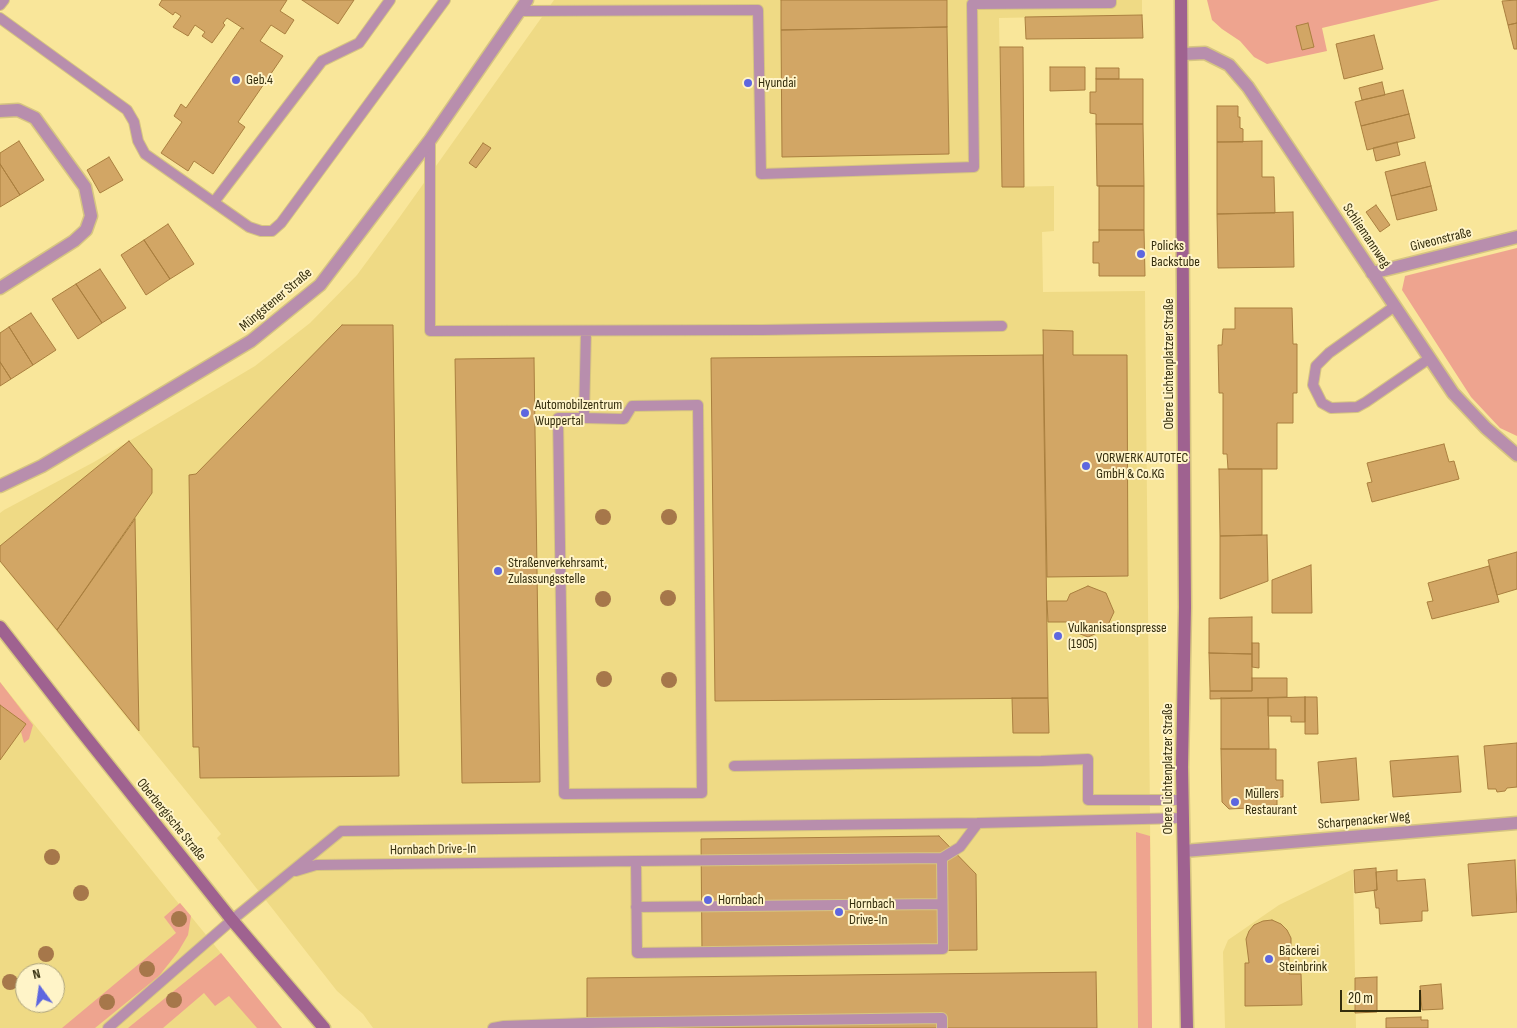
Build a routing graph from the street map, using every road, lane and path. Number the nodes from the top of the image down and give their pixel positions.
1 (4, 0) edge
2 (390, 0) edge
3 (444, 0) edge
4 (1111, 0) edge
5 (1181, 0) edge
6 (0, 5) edge
7 (523, 5) edge
8 (0, 18) edge
9 (1183, 54) junction
10 (0, 111) edge
11 (430, 140) junction
12 (214, 202) junction
13 (1517, 237) edge
14 (1372, 273) junction
15 (0, 288) edge
16 (1395, 306) junction
17 (1002, 326) dead end
18 (586, 331) junction
19 (1430, 358) junction
20 (584, 418) junction
21 (1517, 455) edge
22 (0, 486) edge
23 (0, 627) edge
24 (734, 766) dead end
25 (1183, 800) junction
26 (1183, 818) junction
27 (978, 823) junction
28 (1517, 823) edge
29 (1184, 850) junction
30 (942, 858) junction
31 (636, 861) junction
32 (292, 872) junction
33 (942, 904) junction
34 (636, 908) junction
35 (232, 920) junction
36 (618, 1025) edge
37 (108, 1028) edge
38 (324, 1028) edge
39 (493, 1028) edge
40 (942, 1028) edge
41 (1187, 1028) edge

1 - 6 lane
2 - 12 lane
3 - 12 lane
4 - 7 lane
5 - 9 main road, Obere Lichtenplatzer Straße
7 - 11 street, Müngstener Straße
8 - 12 lane
9 - 14 street, Schliemannweg
9 - 25 main road, Obere Lichtenplatzer Straße
10 - 15 street
11 - 18 lane
11 - 22 street, Müngstener Straße
13 - 14 street, Giveonstraße
14 - 16 street, Schliemannweg
16 - 19 street, Schliemannweg
16 - 19 lane
17 - 18 lane
18 - 20 lane
19 - 21 street, Schliemannweg
20 - 20 lane
23 - 35 main road, Oberbergische Straße
24 - 25 lane
25 - 26 main road, Obere Lichtenplatzer Straße
26 - 27 lane
26 - 29 main road, Obere Lichtenplatzer Straße
27 - 30 lane
27 - 32 lane
28 - 29 street, Scharpenacker Weg
29 - 41 main road, Obere Lichtenplatzer Straße
30 - 31 lane, Hornbach Drive-In
30 - 33 lane
31 - 32 lane, Hornbach Drive-In
31 - 34 lane
32 - 35 lane
33 - 34 lane
33 - 34 lane
35 - 37 lane
35 - 38 main road, Oberbergische Straße
36 - 39 lane
36 - 40 lane

